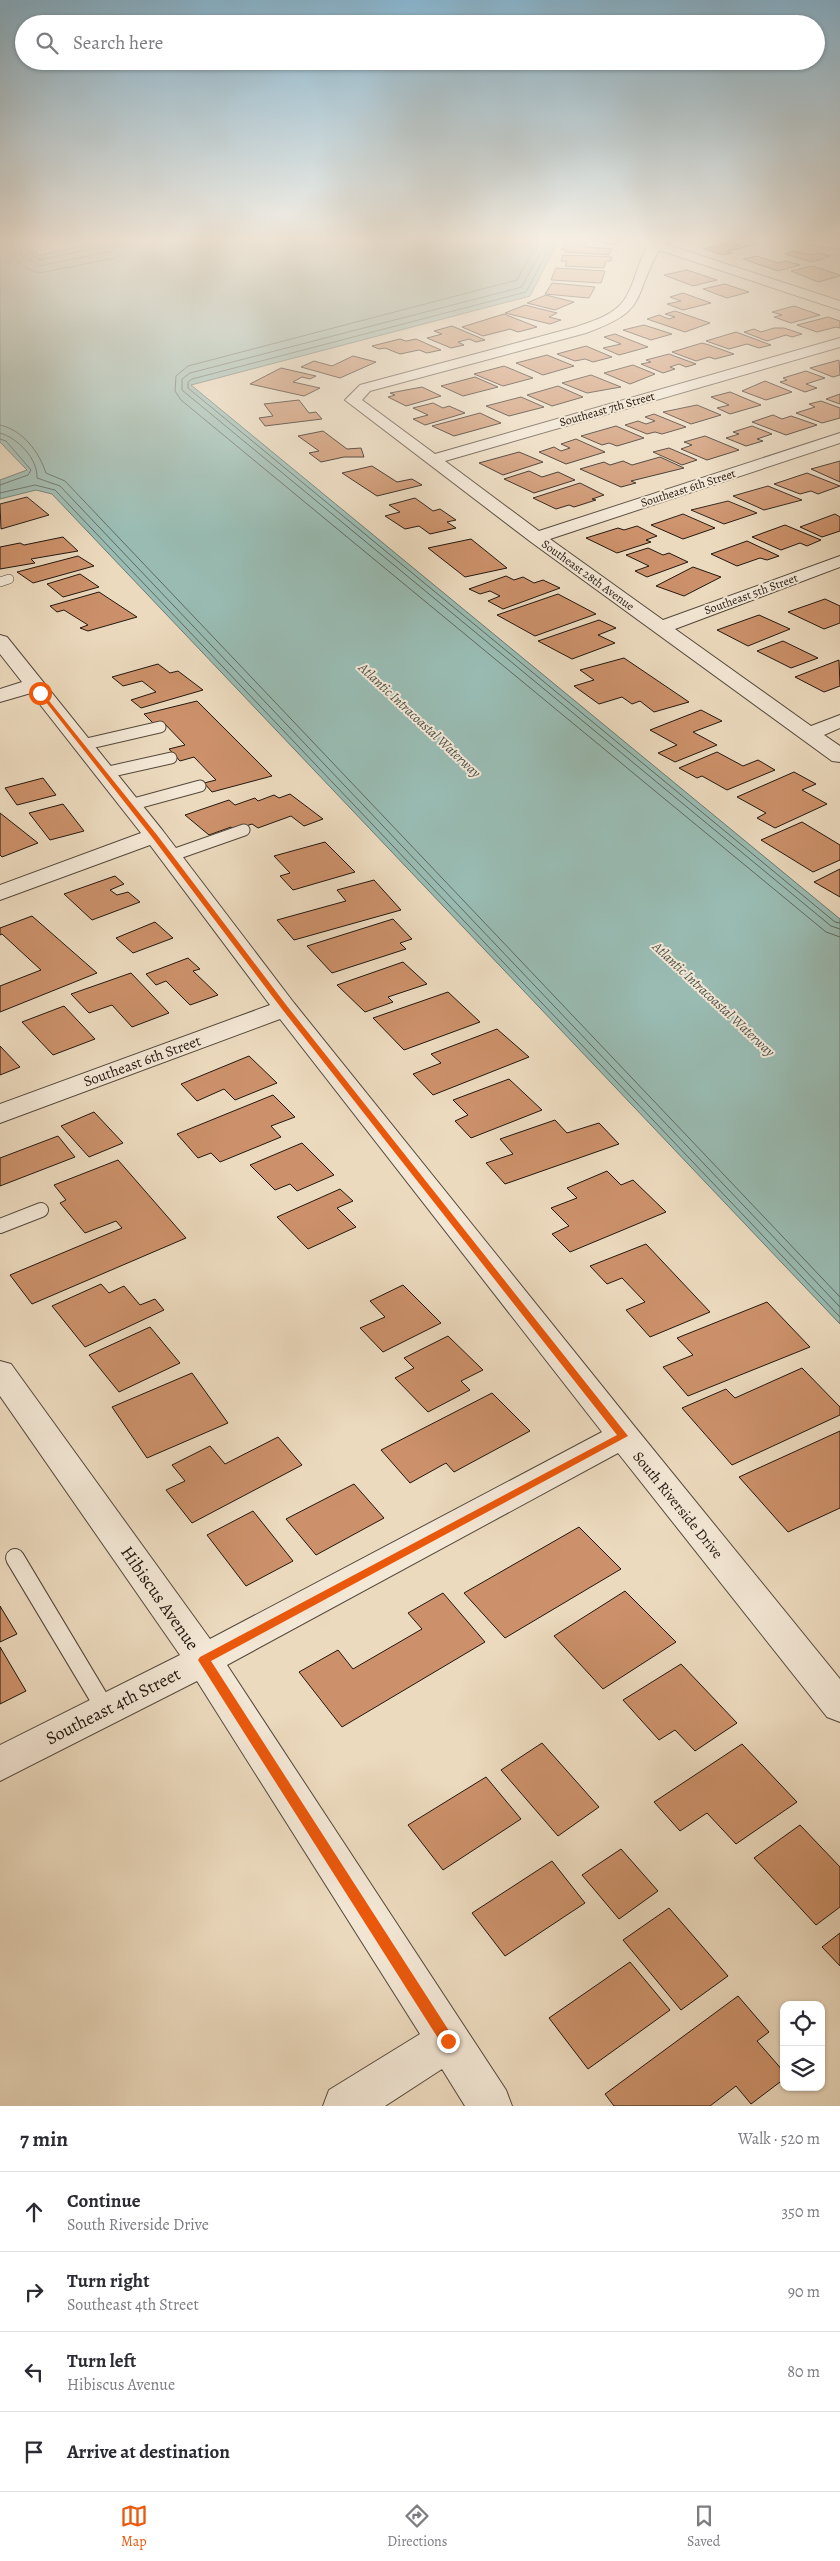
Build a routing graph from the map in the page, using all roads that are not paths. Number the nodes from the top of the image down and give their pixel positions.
1 (558, 336) edge
2 (840, 342) edge
3 (840, 438) edge
4 (432, 460) junction
5 (537, 538) junction
6 (840, 561) edge
7 (662, 627) junction
8 (0, 641) edge
9 (34, 685) junction
10 (0, 696) edge
11 (840, 721) edge
12 (160, 727) dead end
13 (809, 734) junction
14 (82, 745) junction
15 (840, 756) edge
16 (171, 758) dead end
17 (104, 773) junction
18 (200, 786) dead end
19 (130, 805) junction
20 (244, 830) dead end
21 (162, 846) junction
22 (0, 893) edge
23 (284, 1008) junction
24 (0, 1114) edge
25 (41, 1210) dead end
26 (0, 1226) edge
27 (3, 1381) edge
28 (623, 1436) junction
29 (15, 1558) dead end
30 (204, 1660) junction
31 (840, 1706) edge
32 (106, 1710) junction
33 (0, 1764) edge
34 (448, 2041) junction
35 (345, 2106) edge
36 (490, 2106) edge

1 - 4 street, Southeast 28th Avenue
2 - 4 street, Southeast 7th Street
3 - 5 street, Southeast 6th Street
4 - 5 street, Southeast 28th Avenue
5 - 7 street, Southeast 28th Avenue
6 - 7 street, Southeast 5th Street
7 - 13 street, Southeast 28th Avenue
8 - 9 street, South Riverside Drive
9 - 10 street
9 - 14 street, South Riverside Drive
11 - 13 street
12 - 14 lane
13 - 15 street, Southeast 28th Avenue
14 - 17 street, South Riverside Drive
16 - 17 lane
17 - 19 street, South Riverside Drive
18 - 19 lane
19 - 21 street, South Riverside Drive
20 - 21 lane
21 - 22 street
21 - 23 street, South Riverside Drive
23 - 24 street, Southeast 6th Street
23 - 28 street, South Riverside Drive
25 - 26 lane
27 - 30 street, Hibiscus Avenue
28 - 30 street, Southeast 4th Street
28 - 31 street, South Riverside Drive
29 - 32 lane
30 - 32 street, Southeast 4th Street
30 - 34 street, Hibiscus Avenue
32 - 33 street, Southeast 4th Street
34 - 35 street
34 - 36 street, Hibiscus Avenue

